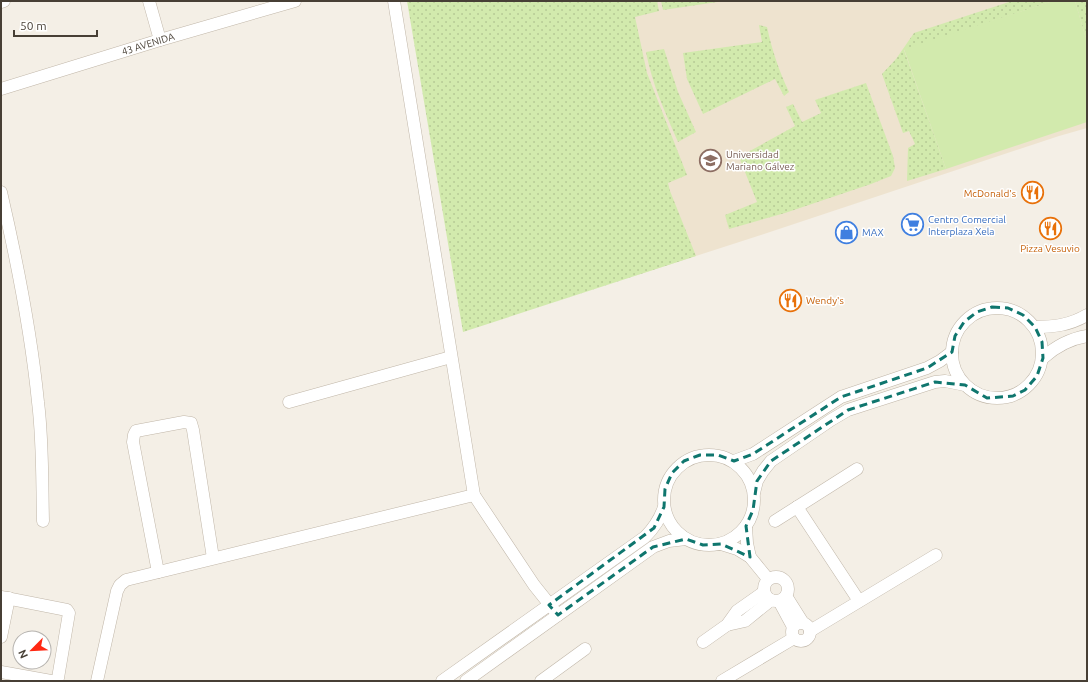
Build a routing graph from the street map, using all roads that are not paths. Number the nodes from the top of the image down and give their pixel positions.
1 (4, 1) edge
2 (149, 1) edge
3 (295, 1) edge
4 (394, 1) edge
5 (1, 2) edge
6 (160, 40) junction
7 (1, 89) edge
8 (1, 192) edge
9 (1087, 315) edge
10 (1035, 327) junction
11 (1087, 336) edge
12 (952, 352) junction
13 (451, 358) junction
14 (1043, 358) junction
15 (965, 385) junction
16 (289, 402) dead end
17 (734, 461) junction
18 (857, 469) dead end
19 (754, 493) junction
20 (474, 495) junction
21 (664, 507) junction
22 (797, 507) junction
23 (44, 521) dead end
24 (775, 521) dead end
25 (746, 526) junction
26 (686, 539) junction
27 (721, 544) junction
28 (936, 554) dead end
29 (750, 557) junction
30 (213, 558) junction
31 (158, 572) junction
32 (768, 579) junction
33 (5, 597) edge
34 (775, 597) junction
35 (859, 601) junction
36 (549, 605) junction
37 (558, 615) junction
38 (800, 629) junction
39 (1, 637) edge
40 (703, 642) dead end
41 (586, 649) dead end
42 (1, 672) edge
43 (51, 681) edge
44 (55, 681) edge
45 (97, 681) edge
46 (442, 681) edge
47 (466, 681) edge
48 (542, 681) edge
49 (722, 681) edge

1 - 5 street
2 - 6 street
3 - 6 street, 43 AVENIDA
4 - 13 street
6 - 7 street, 43 AVENIDA
8 - 23 street
9 - 10 street
10 - 12 street
10 - 14 street
11 - 14 street
12 - 15 street
12 - 17 street
13 - 16 street
13 - 20 street
14 - 15 street
15 - 19 street
17 - 19 street
17 - 21 street
18 - 22 street
19 - 25 street
20 - 30 street
20 - 36 street
21 - 26 street
21 - 36 street
22 - 24 street
22 - 35 street
25 - 27 street
25 - 29 street
26 - 27 street
26 - 37 street
27 - 29 street
28 - 35 street
29 - 32 street
30 - 31 street
30 - 31 street
31 - 45 street
32 - 34 street
32 - 34 street
33 - 39 street
33 - 44 street
34 - 38 street
34 - 40 street
35 - 38 street
36 - 37 street
36 - 46 street
37 - 47 street
38 - 49 street
41 - 48 street
42 - 43 street

